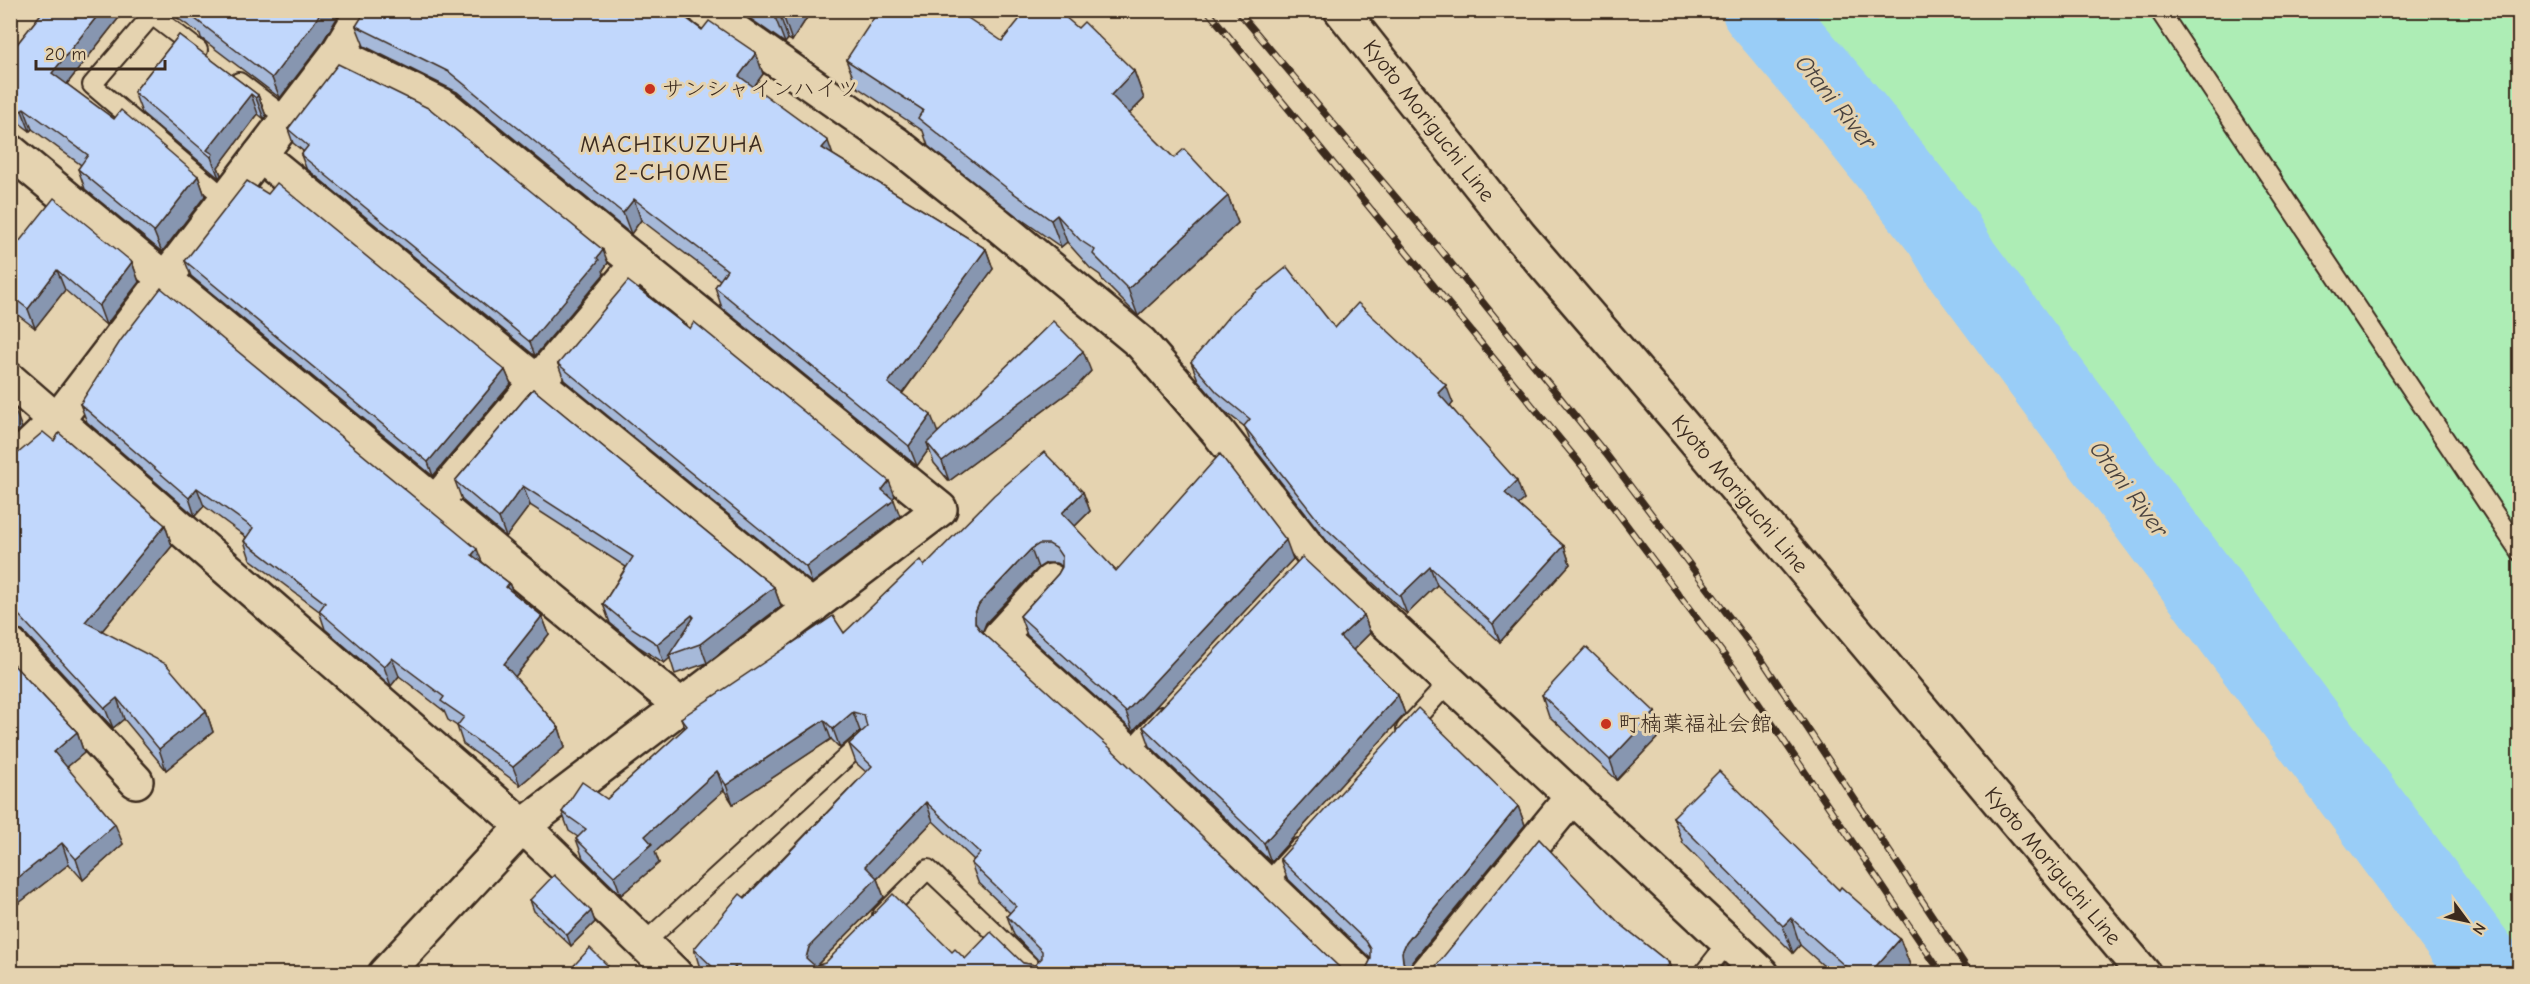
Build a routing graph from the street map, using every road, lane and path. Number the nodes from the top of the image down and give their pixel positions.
1 (364, 10) edge
2 (705, 10) edge
3 (1341, 10) edge
4 (2159, 10) edge
5 (150, 13) edge
6 (337, 54) junction
7 (288, 119) junction
8 (10, 151) edge
9 (260, 155) junction
10 (226, 199) junction
11 (638, 263) junction
12 (166, 278) junction
13 (10, 380) edge
14 (537, 381) junction
15 (58, 419) junction
16 (10, 465) edge
17 (435, 502) junction
18 (2520, 552) edge
19 (1051, 581) edge
20 (812, 607) junction
21 (10, 645) edge
22 (1449, 682) junction
23 (1178, 700) edge
24 (681, 706) junction
25 (863, 742) edge
26 (1393, 744) edge
27 (1129, 752) junction
28 (136, 781) dead end
29 (1572, 797) junction
30 (523, 826) junction
31 (1313, 832) edge
32 (1265, 885) junction
33 (872, 925) edge
34 (1728, 942) junction
35 (644, 943) junction
36 (386, 974) edge
37 (675, 974) edge
38 (1038, 974) edge
39 (1360, 974) edge
40 (1427, 974) edge
41 (1702, 974) edge
42 (1762, 974) edge
43 (2144, 974) edge

1 - 6 street
2 - 22 street
3 - 43 street, Kyoto Moriguchi Line
4 - 18 lane
5 - 7 lane
5 - 10 lane
6 - 7 street
6 - 11 street
7 - 9 street
8 - 12 street
9 - 10 street
9 - 14 street
10 - 12 street
11 - 14 street
11 - 20 street
12 - 15 street
12 - 17 street
13 - 15 street
14 - 17 street
14 - 20 street
15 - 16 street
15 - 30 street
17 - 24 street
19 - 27 street
20 - 24 street
21 - 28 street
22 - 26 lane
22 - 29 street
23 - 27 lane
24 - 30 street
25 - 35 lane
27 - 32 street
29 - 34 street
29 - 40 street
30 - 35 street
30 - 36 street
31 - 32 lane
32 - 39 street
33 - 38 lane
34 - 41 lane
34 - 42 street
35 - 37 street

